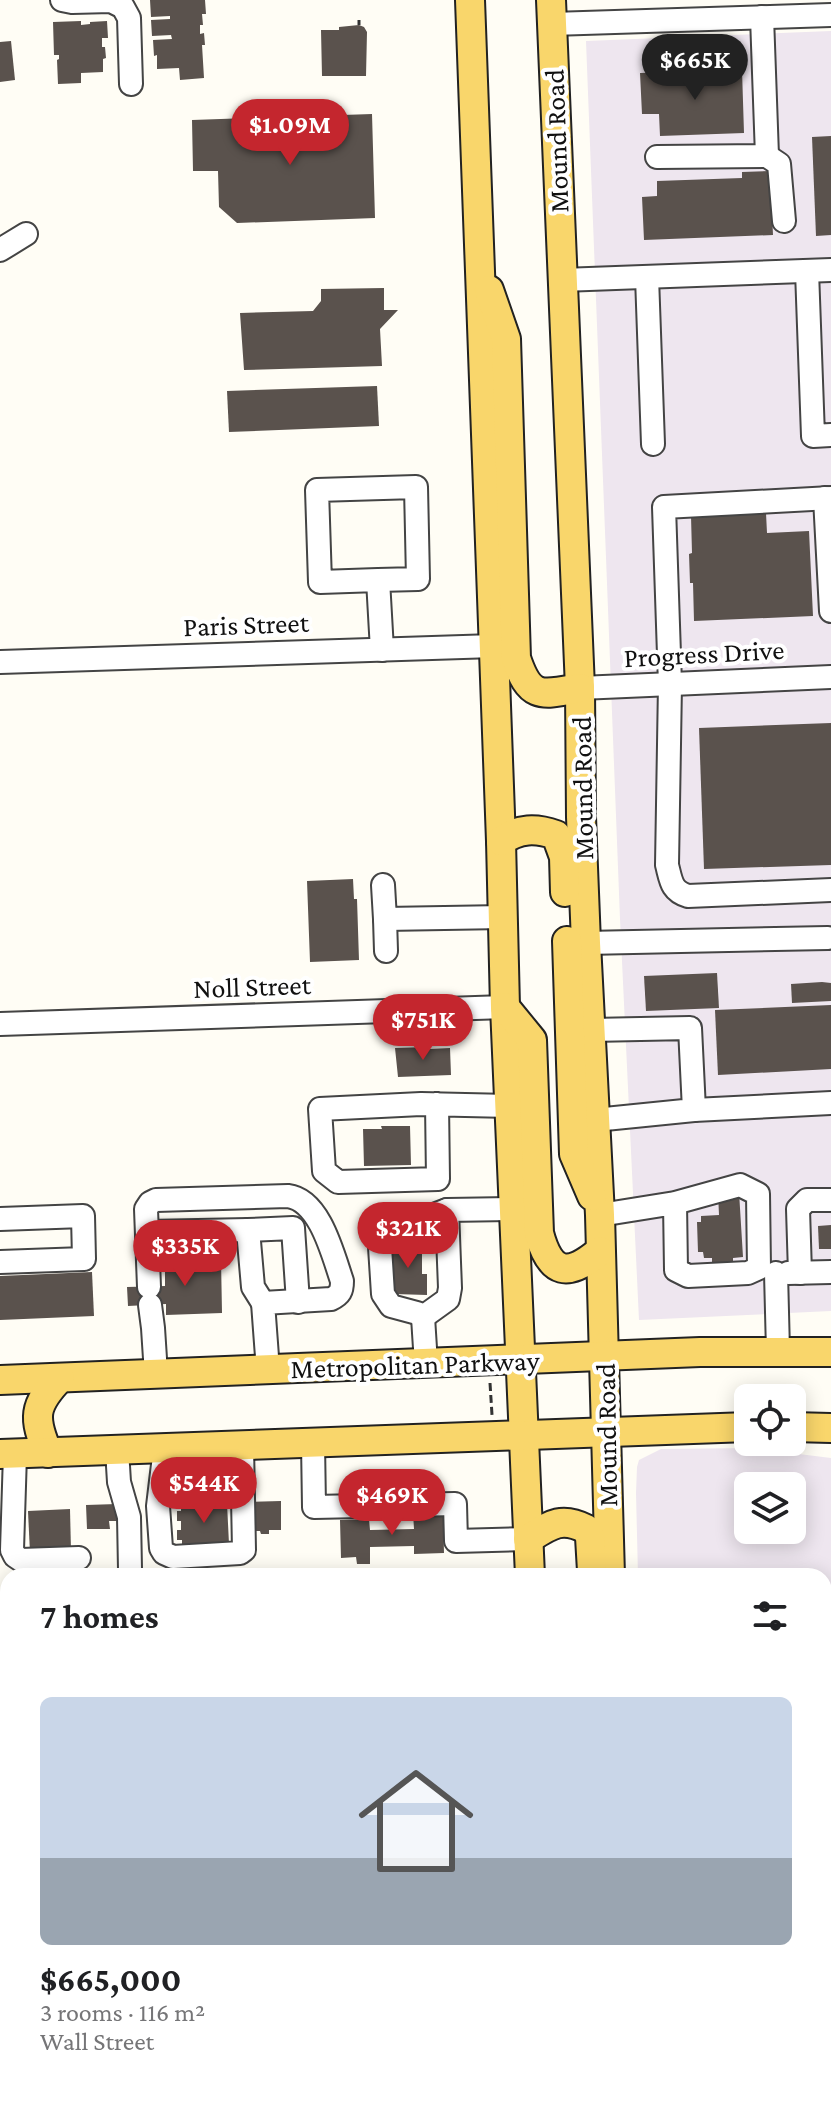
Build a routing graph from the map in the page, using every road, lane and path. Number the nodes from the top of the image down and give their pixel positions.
1 (62, 0) edge
2 (470, 0) edge
3 (725, 9) edge
4 (551, 12) edge
5 (831, 15) edge
6 (762, 17) junction
7 (131, 84) dead end
8 (767, 156) junction
9 (657, 157) dead end
10 (784, 221) dead end
11 (26, 234) dead end
12 (0, 250) edge
13 (480, 263) junction
14 (831, 270) edge
15 (807, 271) junction
16 (647, 277) junction
17 (562, 280) junction
18 (831, 435) edge
19 (653, 444) dead end
20 (828, 498) edge
21 (378, 580) junction
22 (831, 611) edge
23 (494, 646) junction
24 (382, 650) junction
25 (0, 662) edge
26 (831, 677) edge
27 (670, 684) junction
28 (580, 688) junction
29 (501, 841) junction
30 (383, 885) dead end
31 (831, 890) edge
32 (504, 917) junction
33 (385, 919) junction
34 (828, 938) dead end
35 (586, 943) junction
36 (386, 951) dead end
37 (505, 1007) junction
38 (0, 1024) edge
39 (591, 1030) junction
40 (831, 1103) edge
41 (437, 1104) junction
42 (510, 1106) junction
43 (694, 1110) junction
44 (595, 1120) junction
45 (831, 1200) edge
46 (675, 1203) junction
47 (515, 1209) junction
48 (447, 1210) junction
49 (600, 1215) junction
50 (0, 1219) edge
51 (248, 1230) junction
52 (147, 1232) junction
53 (600, 1251) junction
54 (0, 1262) edge
55 (768, 1270) junction
56 (831, 1272) edge
57 (800, 1273) junction
58 (298, 1302) junction
59 (263, 1303) junction
60 (423, 1317) junction
61 (778, 1351) junction
62 (831, 1352) edge
63 (604, 1355) junction
64 (520, 1359) junction
65 (426, 1364) junction
66 (268, 1370) junction
67 (156, 1374) junction
68 (490, 1375) dead end
69 (60, 1378) junction
70 (0, 1380) edge
71 (492, 1423) dead end
72 (734, 1427) edge
73 (806, 1427) edge
74 (831, 1428) edge
75 (606, 1432) junction
76 (523, 1435) junction
77 (313, 1443) junction
78 (242, 1446) junction
79 (165, 1448) junction
80 (117, 1450) junction
81 (48, 1453) junction
82 (7, 1454) edge
83 (528, 1539) junction
84 (79, 1558) dead end
85 (130, 1568) edge
86 (530, 1568) edge
87 (592, 1568) edge
88 (610, 1568) edge

1 - 7 street
2 - 13 main road
3 - 4 street
3 - 6 street
4 - 17 main road, Mound Road
5 - 6 street
6 - 8 street
8 - 9 street
8 - 10 street
11 - 12 street
13 - 23 main road
13 - 28 main road
14 - 15 street
15 - 16 street
15 - 18 street
16 - 17 street
16 - 19 street
17 - 28 main road, Mound Road
20 - 22 street
20 - 27 street
21 - 21 street
21 - 24 street
23 - 24 street, Paris Street
23 - 29 main road
24 - 25 street, Paris Street
26 - 27 street, Progress Drive
27 - 28 street, Progress Drive
27 - 31 street
28 - 35 main road, Mound Road
29 - 32 main road
29 - 49 main road
30 - 33 street
32 - 33 street
32 - 37 main road
33 - 36 street
34 - 35 street
35 - 39 main road, Mound Road
37 - 38 street, Noll Street
37 - 42 main road
37 - 53 main road
39 - 43 street
39 - 44 main road, Mound Road
40 - 43 street
41 - 41 street
41 - 42 street
42 - 47 main road
43 - 44 street
44 - 49 main road, Mound Road
45 - 57 street
46 - 49 street
46 - 55 street
46 - 55 street
47 - 48 street
47 - 64 main road
48 - 60 street
48 - 60 street
49 - 53 main road, Mound Road
50 - 54 street
51 - 52 street
51 - 58 street
51 - 59 street
52 - 58 street
52 - 67 street
53 - 63 main road, Mound Road
55 - 57 street
55 - 61 street
56 - 57 street
58 - 59 street
59 - 66 street
60 - 65 street
61 - 62 main road, Metropolitan Parkway
61 - 63 main road, Metropolitan Parkway
63 - 64 main road, Metropolitan Parkway
63 - 75 main road, Mound Road
64 - 65 main road, Metropolitan Parkway
64 - 76 main road
65 - 66 main road, Metropolitan Parkway
66 - 67 main road, Metropolitan Parkway
67 - 69 main road, Metropolitan Parkway
68 - 71 path
69 - 70 main road, Metropolitan Parkway
69 - 81 main road
72 - 75 main road
73 - 74 main road
75 - 76 main road
75 - 88 main road, Mound Road
76 - 77 main road
76 - 83 main road
77 - 78 main road
77 - 83 street
78 - 79 main road
78 - 79 street
79 - 80 main road
80 - 81 main road
80 - 85 street
81 - 82 main road
82 - 84 street
83 - 86 main road
83 - 87 main road

